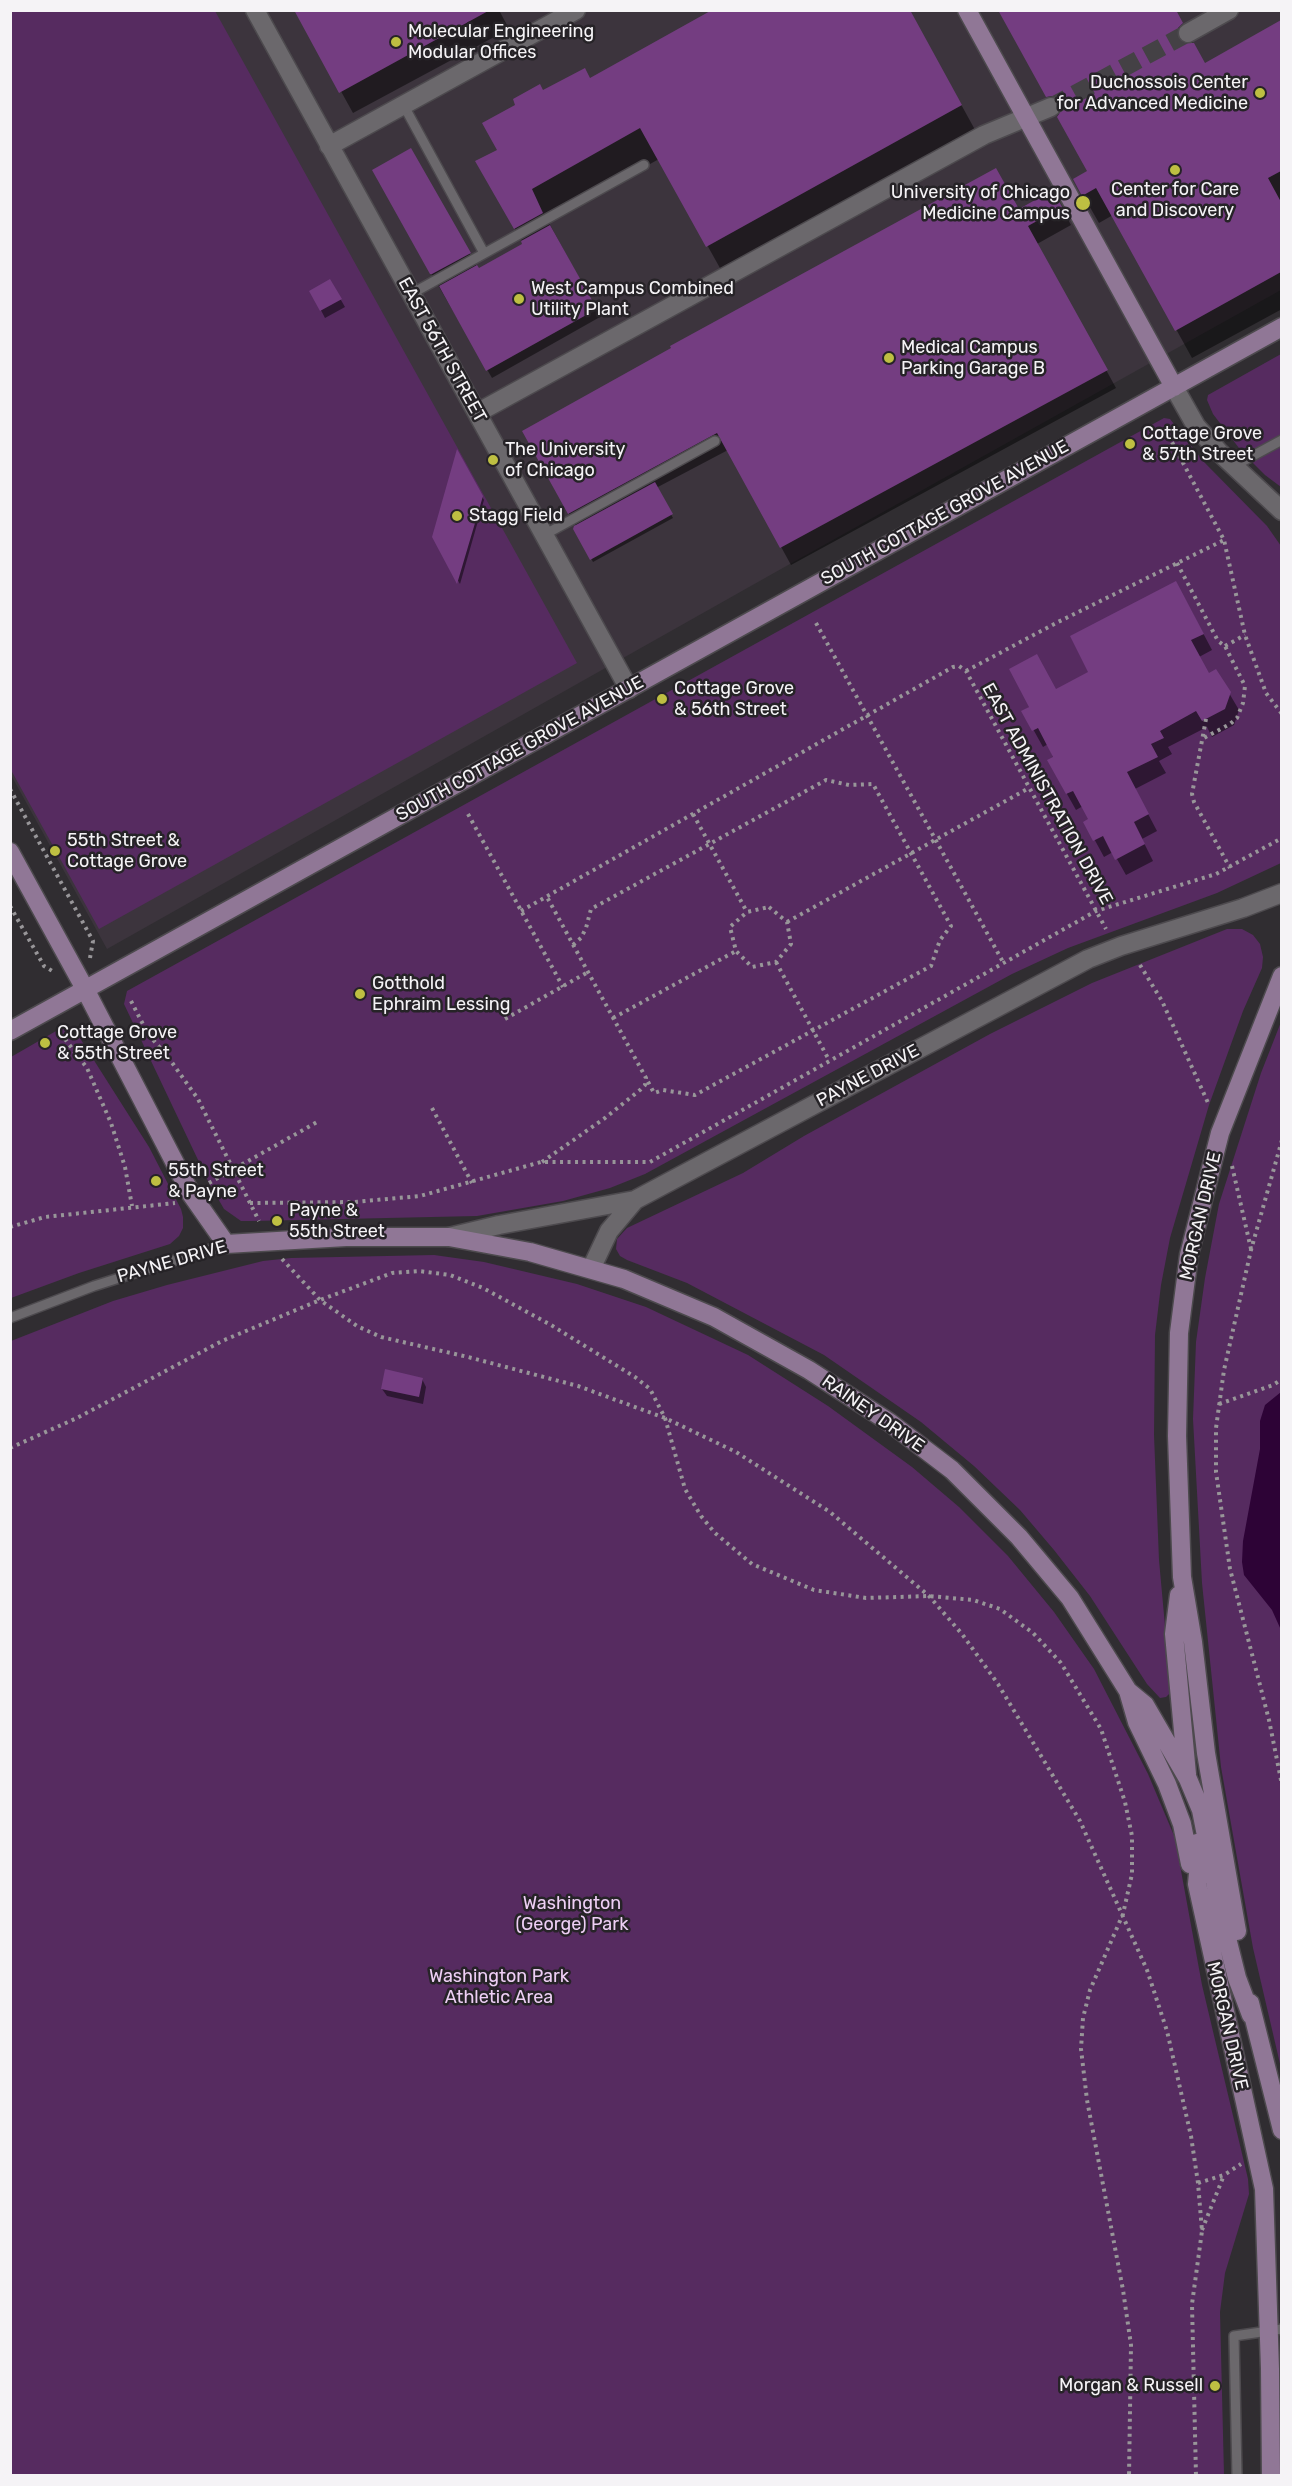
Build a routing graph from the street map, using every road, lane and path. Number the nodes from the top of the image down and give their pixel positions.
1 (255, 10) edge
2 (576, 10) edge
3 (966, 10) edge
4 (1229, 10) edge
5 (1188, 33) tunnel mouth
6 (404, 106) junction
7 (1051, 107) tunnel mouth
8 (1025, 118) junction
9 (329, 146) junction
10 (644, 165) dead end
11 (484, 253) junction
12 (411, 294) junction
13 (1281, 327) edge
14 (1174, 387) junction
15 (477, 413) junction
16 (1165, 429) dead end
17 (1281, 440) edge
18 (715, 441) dead end
19 (1234, 466) junction
20 (1281, 511) edge
21 (544, 535) junction
22 (1224, 540) junction
23 (1176, 563) junction
24 (816, 623) dead end
25 (1245, 635) junction
26 (1225, 646) junction
27 (966, 671) junction
28 (629, 689) junction
29 (1281, 714) edge
30 (867, 715) junction
31 (1206, 718) dead end
32 (1202, 739) junction
33 (1029, 788) junction
34 (10, 789) edge
35 (468, 814) dead end
36 (693, 814) junction
37 (1281, 837) edge
38 (936, 840) junction
39 (709, 844) junction
40 (10, 852) edge
41 (912, 853) junction
42 (1230, 868) junction
43 (1281, 893) edge
44 (547, 897) junction
45 (10, 906) edge
46 (521, 911) junction
47 (1096, 911) junction
48 (747, 912) junction
49 (787, 922) junction
50 (1106, 929) dead end
51 (93, 941) dead end
52 (573, 945) junction
53 (736, 951) junction
54 (776, 962) junction
55 (1004, 963) junction
56 (1140, 965) dead end
57 (44, 966) dead end
58 (588, 972) junction
59 (1281, 976) edge
60 (563, 987) junction
61 (85, 989) junction
62 (131, 1001) dead end
63 (613, 1018) junction
64 (505, 1019) dead end
65 (813, 1030) junction
66 (10, 1031) edge
67 (65, 1039) dead end
68 (829, 1060) junction
69 (646, 1078) junction
70 (1209, 1105) dead end
71 (432, 1108) dead end
72 (319, 1121) dead end
73 (1281, 1140) edge
74 (541, 1162) junction
75 (1232, 1166) dead end
76 (233, 1170) junction
77 (209, 1183) dead end
78 (472, 1183) junction
79 (635, 1200) junction
80 (177, 1203) dead end
81 (250, 1203) junction
82 (132, 1206) junction
83 (259, 1221) dead end
84 (10, 1227) edge
85 (449, 1237) junction
86 (226, 1244) junction
87 (1251, 1250) junction
88 (530, 1252) joint
89 (282, 1259) dead end
90 (591, 1269) junction
91 (320, 1300) junction
92 (10, 1318) edge
93 (1281, 1379) edge
94 (1219, 1404) junction
95 (665, 1418) junction
96 (10, 1448) edge
97 (1182, 1577) junction
98 (929, 1596) junction
99 (1128, 1691) junction
100 (1188, 1779) junction
101 (1281, 1785) edge
102 (1197, 1884) junction
103 (1123, 1914) junction
104 (1251, 2015) junction
105 (1281, 2130) edge
106 (1245, 2162) dead end
107 (1224, 2175) junction
108 (1198, 2183) junction
109 (1202, 2231) junction
110 (1275, 2330) edge
111 (1129, 2475) edge
112 (1196, 2475) edge
113 (1237, 2475) edge
114 (1271, 2475) edge

1 - 9 street, EAST 56TH STREET
2 - 6 street
3 - 8 street
4 - 5 street
6 - 9 street
6 - 11 lane
7 - 8 street
8 - 14 street
8 - 15 street
9 - 12 street, EAST 56TH STREET
10 - 11 lane
11 - 12 lane
12 - 15 street, EAST 56TH STREET
13 - 14 street, SOUTH COTTAGE GROVE AVENUE
14 - 19 street
14 - 28 street, SOUTH COTTAGE GROVE AVENUE
15 - 21 street, EAST 56TH STREET
16 - 22 path
17 - 19 lane
18 - 21 lane
19 - 20 street
21 - 28 street, EAST 56TH STREET
22 - 23 path
22 - 25 path
23 - 26 path
23 - 27 path
24 - 30 path
25 - 26 path
25 - 29 path
26 - 32 path
27 - 30 path
27 - 33 path, EAST ADMINISTRATION DRIVE
28 - 61 street, SOUTH COTTAGE GROVE AVENUE
30 - 36 path
30 - 38 path
31 - 32 path
32 - 42 path
33 - 38 path
33 - 47 path, EAST ADMINISTRATION DRIVE
34 - 51 path
35 - 46 path
36 - 39 path
36 - 44 path
37 - 42 path
38 - 41 path
38 - 55 path
39 - 41 path
39 - 48 path
39 - 52 path
40 - 61 street
41 - 49 path
41 - 65 path
42 - 47 path
43 - 79 street, PAYNE DRIVE
44 - 46 path
44 - 52 path
45 - 57 path
46 - 60 path
47 - 50 path, EAST ADMINISTRATION DRIVE
47 - 55 path
48 - 49 path
48 - 53 path
49 - 54 path
52 - 58 path
53 - 54 path
53 - 63 path
54 - 65 path
55 - 68 path
56 - 70 path
58 - 60 path
58 - 63 path
59 - 97 street, MORGAN DRIVE
60 - 64 path
61 - 66 street, SOUTH COTTAGE GROVE AVENUE
61 - 86 street
62 - 76 path
63 - 69 path
65 - 68 path
65 - 69 path
67 - 82 path
68 - 74 path
69 - 74 path
71 - 78 path
72 - 76 path
73 - 87 path
74 - 78 path
75 - 87 path
76 - 77 path
76 - 81 path
78 - 81 path
79 - 85 street, PAYNE DRIVE
79 - 90 street
80 - 82 path
81 - 83 path
82 - 84 path
85 - 86 street, PAYNE DRIVE
85 - 88 street, PAYNE DRIVE
86 - 92 lane, PAYNE DRIVE
87 - 94 path
88 - 90 street, RAINEY DRIVE
89 - 91 path
90 - 99 street, RAINEY DRIVE
91 - 95 path
91 - 95 path
91 - 96 path
93 - 94 path
94 - 101 path
95 - 98 path
95 - 98 path
97 - 100 street, MORGAN DRIVE
97 - 104 street, MORGAN DRIVE
98 - 103 path
98 - 103 path
99 - 100 street, RAINEY DRIVE
99 - 102 street, RAINEY DRIVE
100 - 102 street, MORGAN DRIVE
100 - 104 street
102 - 110 street, MORGAN DRIVE
103 - 108 path
103 - 111 path
104 - 105 street, MORGAN DRIVE
106 - 107 path
107 - 108 path
107 - 109 path
108 - 109 path
109 - 112 path
110 - 113 lane
110 - 114 street, MORGAN DRIVE

